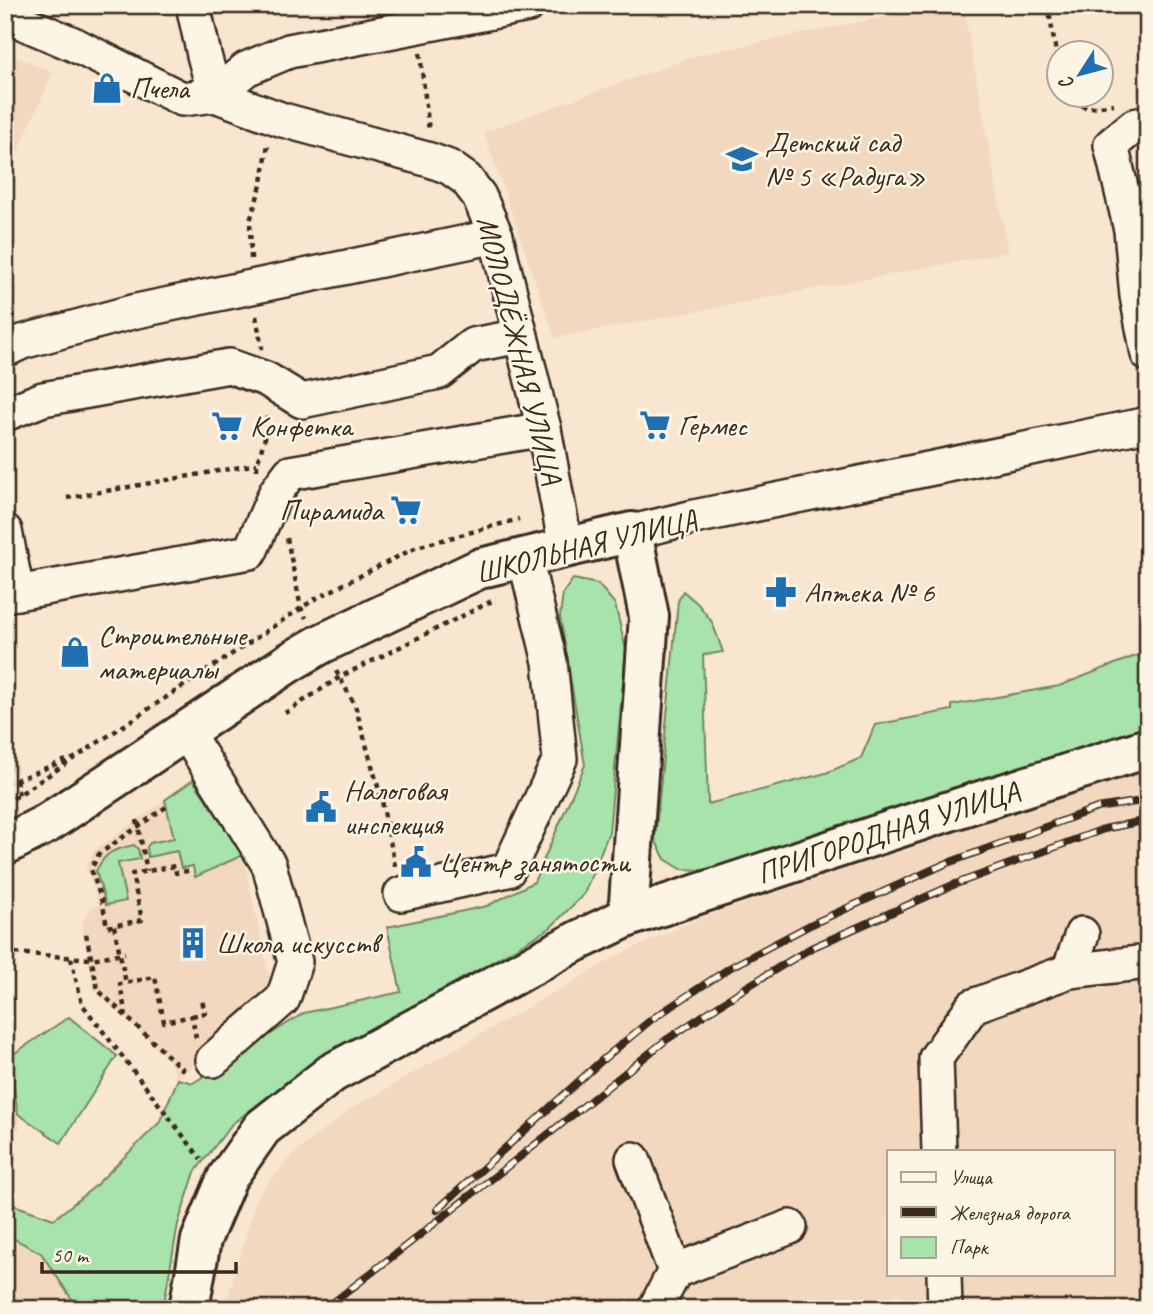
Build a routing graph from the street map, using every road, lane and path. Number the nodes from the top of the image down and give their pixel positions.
1 (193, 5) edge
2 (528, 5) edge
3 (1048, 5) edge
4 (5, 15) edge
5 (1054, 38) edge
6 (423, 79) dead end
7 (215, 95) junction
8 (283, 120) junction
9 (1148, 123) edge
10 (429, 132) dead end
11 (1139, 228) edge
12 (496, 236) junction
13 (252, 287) junction
14 (1142, 295) edge
15 (521, 336) junction
16 (5, 350) edge
17 (1148, 354) edge
18 (266, 379) junction
19 (5, 414) edge
20 (1148, 424) edge
21 (544, 429) junction
22 (257, 464) junction
23 (257, 474) dead end
24 (67, 498) dead end
25 (5, 531) edge
26 (632, 532) junction
27 (566, 548) junction
28 (293, 562) dead end
29 (529, 574) junction
30 (11, 594) edge
31 (321, 644) junction
32 (340, 677) junction
33 (285, 713) dead end
34 (186, 732) junction
35 (1148, 748) edge
36 (81, 754) dead end
37 (16, 780) junction
38 (5, 782) edge
39 (19, 796) dead end
40 (166, 807) dead end
41 (137, 823) junction
42 (5, 845) edge
43 (193, 870) dead end
44 (147, 871) junction
45 (176, 873) junction
46 (178, 880) dead end
47 (401, 894) joint
48 (628, 917) junction
49 (114, 926) junction
50 (1082, 933) dead end
51 (86, 934) dead end
52 (122, 953) junction
53 (5, 954) edge
54 (71, 958) junction
55 (92, 960) junction
56 (1148, 962) edge
57 (1069, 971) junction
58 (126, 983) junction
59 (202, 1000) dead end
60 (126, 1016) junction
61 (192, 1016) junction
62 (195, 1032) dead end
63 (202, 1064) joint
64 (187, 1142) dead end
65 (939, 1150) edge
66 (633, 1159) dead end
67 (790, 1227) dead end
68 (675, 1271) junction
69 (944, 1276) edge
70 (650, 1301) edge
71 (188, 1309) edge
72 (945, 1309) edge

1 - 7 street
2 - 7 street
3 - 5 path
4 - 7 street
6 - 10 path
7 - 8 street, МОЛОДЁЖНАЯ УЛИЦА
8 - 12 street, МОЛОДЁЖНАЯ УЛИЦА
8 - 13 path
9 - 11 street
11 - 14 street
12 - 13 street
12 - 15 street, МОЛОДЁЖНАЯ УЛИЦА
13 - 16 street
13 - 18 path
14 - 17 street
15 - 18 street
15 - 21 street, МОЛОДЁЖНАЯ УЛИЦА
18 - 19 street
18 - 22 path
20 - 26 street, ШКОЛЬНАЯ УЛИЦА
21 - 27 street, МОЛОДЁЖНАЯ УЛИЦА
21 - 30 street
22 - 23 path
22 - 24 path
25 - 30 street
26 - 27 main road, ШКОЛЬНАЯ УЛИЦА
26 - 48 main road
27 - 29 main road, ШКОЛЬНАЯ УЛИЦА
28 - 31 path
29 - 31 main road, ШКОЛЬНАЯ УЛИЦА
29 - 32 path
29 - 47 street
31 - 32 path
31 - 34 main road, ШКОЛЬНАЯ УЛИЦА
32 - 33 path
32 - 47 path
34 - 42 main road, ШКОЛЬНАЯ УЛИЦА
34 - 63 street
35 - 48 main road, ПРИГОРОДНАЯ УЛИЦА
36 - 37 path
37 - 38 path
37 - 39 path
40 - 41 path
41 - 44 path
41 - 49 path
43 - 45 path
44 - 45 path
44 - 49 path
45 - 46 path
48 - 71 main road, ПРИГОРОДНАЯ УЛИЦА
49 - 52 path
50 - 57 street
51 - 55 path
52 - 55 path
52 - 58 path
53 - 54 path
54 - 55 path
54 - 64 path
55 - 60 path
56 - 57 street
57 - 65 street
58 - 60 path
58 - 61 path
59 - 61 path
60 - 63 path
61 - 62 path
66 - 68 street
67 - 68 street
68 - 70 street
69 - 72 street

